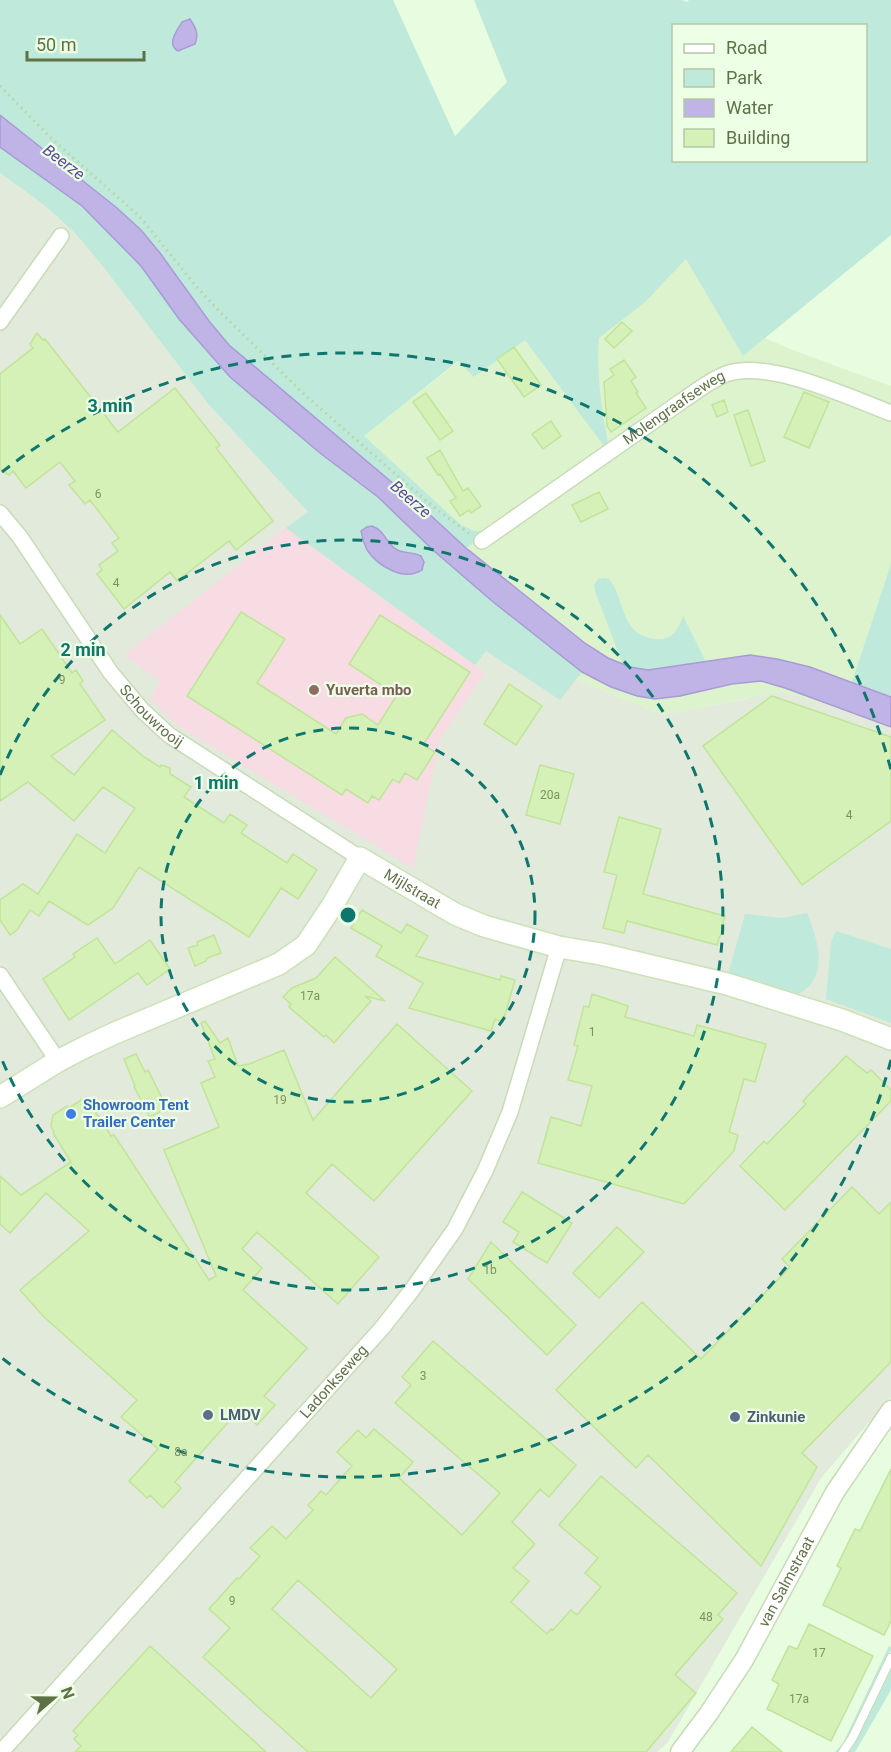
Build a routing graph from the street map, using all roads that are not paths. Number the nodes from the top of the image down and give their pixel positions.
1 (61, 236) dead end
2 (0, 322) edge
3 (891, 413) edge
4 (0, 513) edge
5 (482, 541) road end
6 (360, 858) junction
7 (559, 947) junction
8 (0, 975) edge
9 (891, 1039) edge
10 (58, 1061) junction
11 (0, 1097) edge
12 (891, 1410) edge
13 (891, 1658) edge
14 (1, 1752) edge
15 (680, 1752) edge
16 (843, 1752) edge

1 - 2 street
3 - 5 street, Molengraafseweg
4 - 6 street, Schouwrooij
6 - 7 main road, Mijlstraat
6 - 10 main road
7 - 9 main road, Mijlstraat
7 - 14 street, Ladonkseweg
8 - 10 street
10 - 11 main road
12 - 15 street, van Salmstraat
13 - 16 lane

